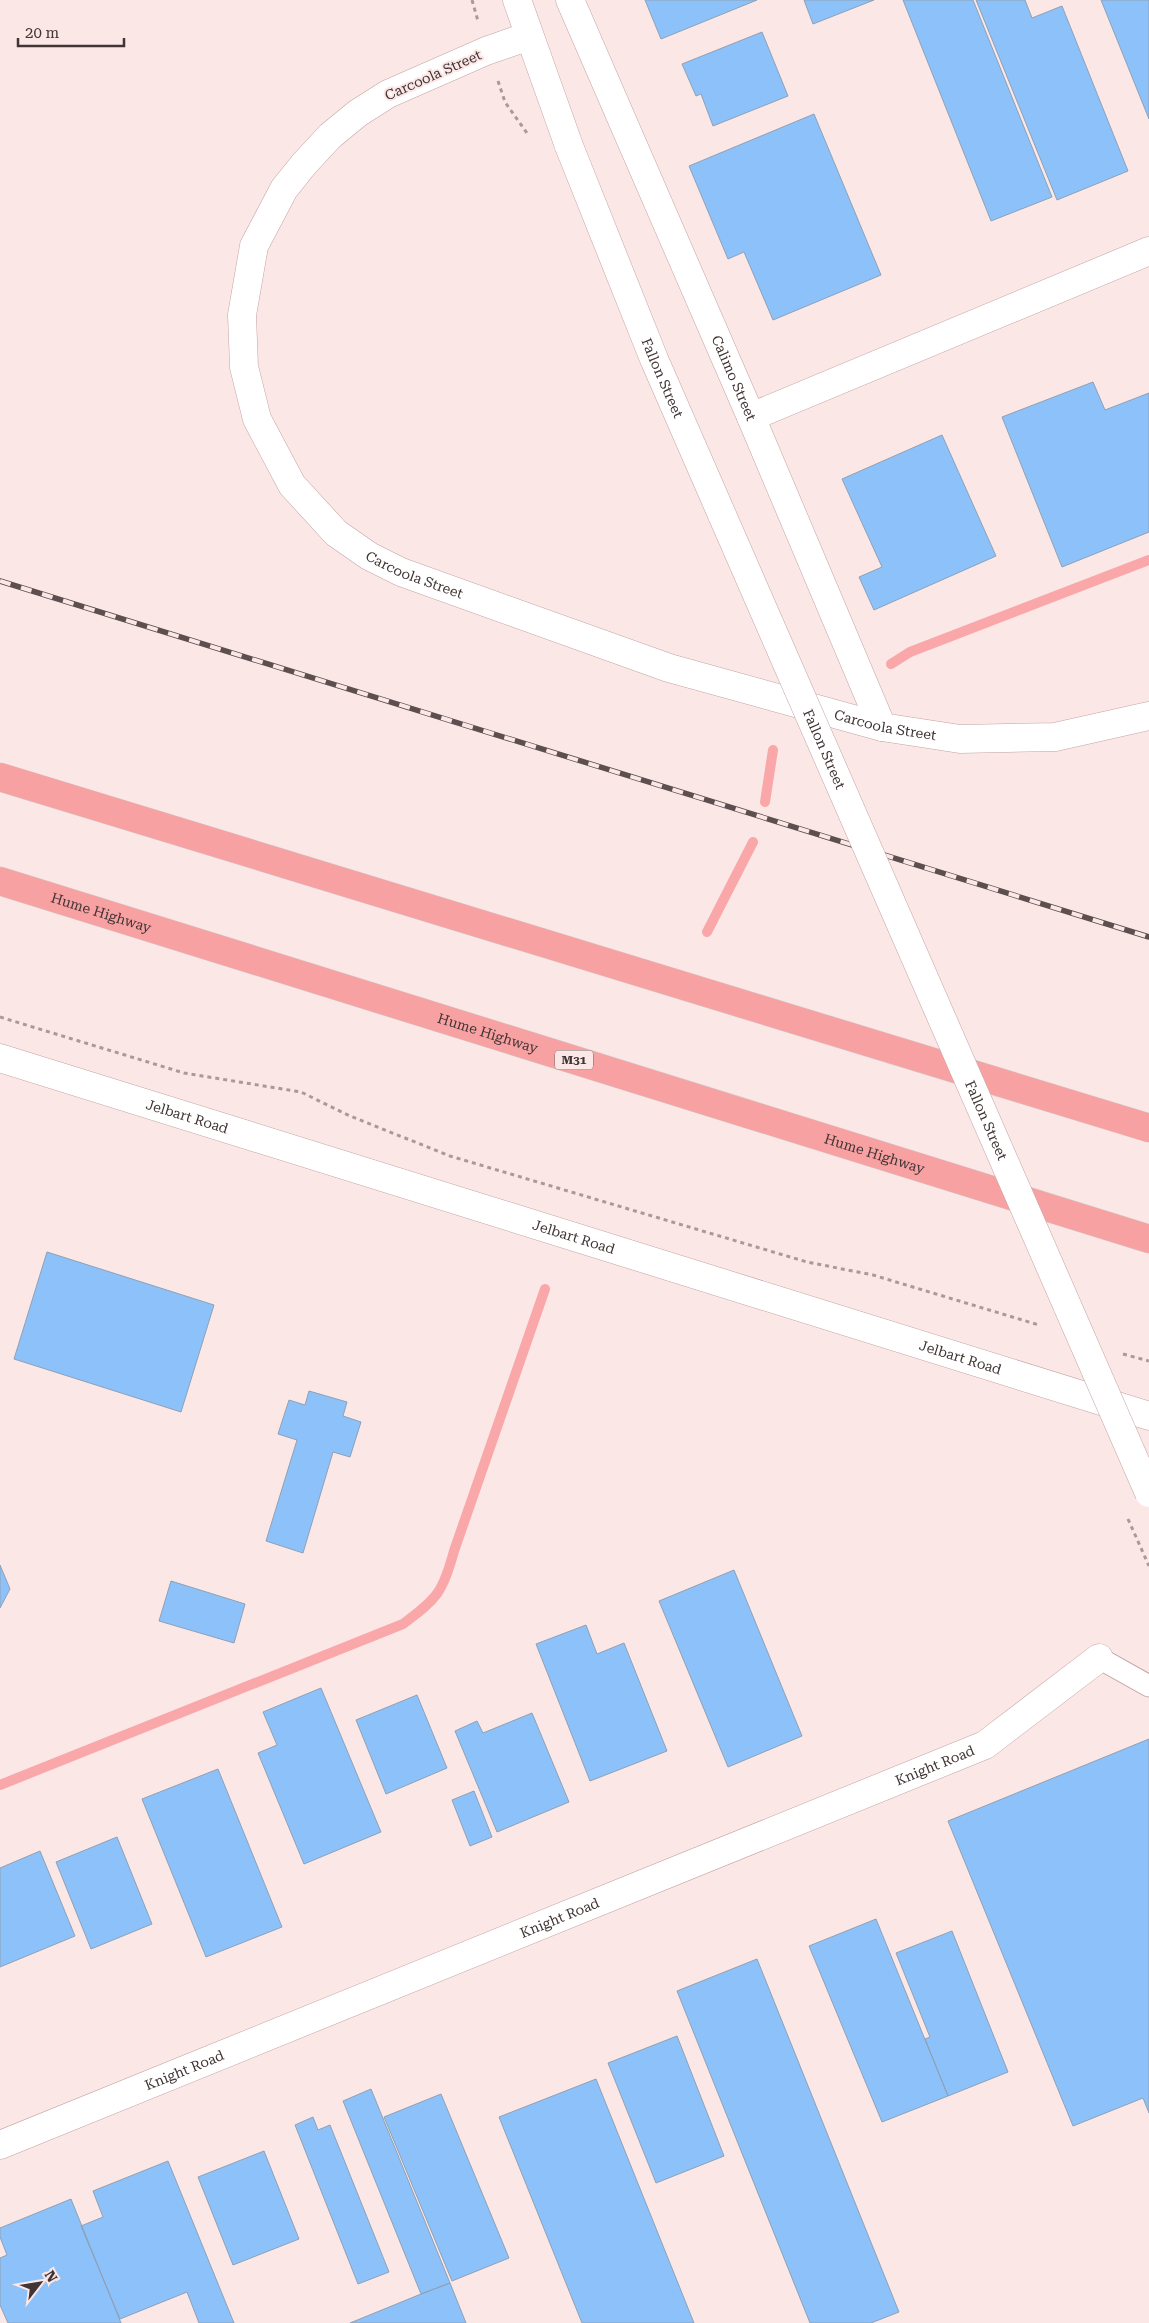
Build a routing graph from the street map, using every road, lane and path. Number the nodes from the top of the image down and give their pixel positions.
1 (517, 0) edge
2 (570, 0) edge
3 (529, 36) junction
4 (1149, 251) edge
5 (751, 417) junction
6 (1149, 716) edge
7 (882, 727) junction
8 (0, 777) edge
9 (0, 881) edge
10 (0, 1017) edge
11 (0, 1058) edge
12 (1149, 1128) edge
13 (1149, 1239) edge
14 (1045, 1327) dead end
15 (1119, 1352) dead end
16 (1149, 1361) edge
17 (1149, 1416) edge
18 (1149, 1492) edge
19 (1127, 1516) dead end
20 (1149, 1566) edge
21 (1099, 1658) joint
22 (1149, 1686) edge
23 (0, 2145) edge

1 - 3 street, Fallon Street
2 - 5 street, Calimo Street
3 - 7 street, Carcoola Street
3 - 18 street, Fallon Street, bridge
4 - 5 street, Calimo Street
5 - 7 street
6 - 7 street, Carcoola Street
8 - 12 highway
9 - 13 highway, Hume Highway / M31
10 - 14 path
11 - 17 street, Jelbart Road
15 - 16 path
19 - 20 path
21 - 22 lane
21 - 23 street, Knight Road

